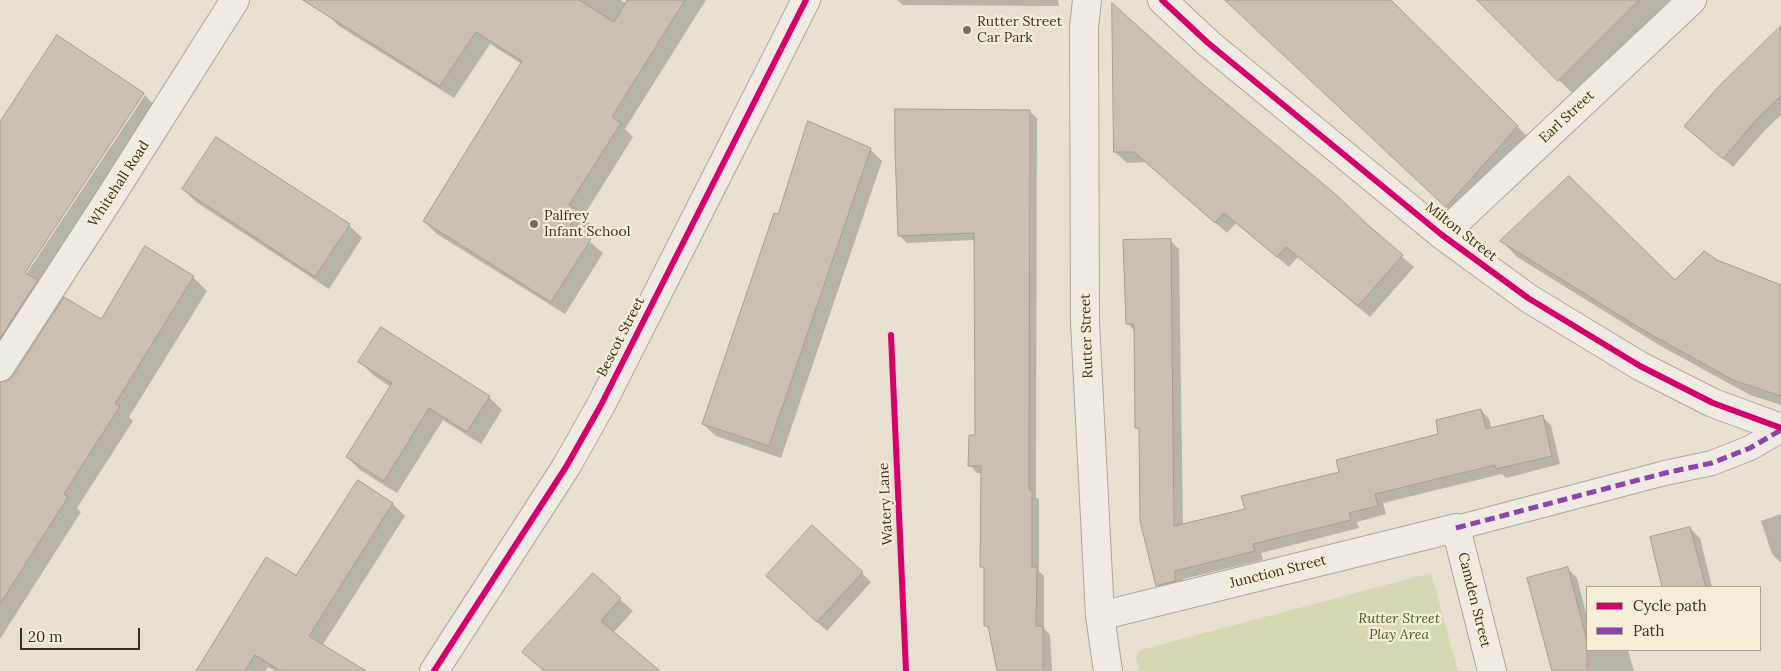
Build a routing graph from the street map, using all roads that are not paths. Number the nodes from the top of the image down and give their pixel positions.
1 (236, 0) edge
2 (806, 0) edge
3 (1087, 0) edge
4 (1162, 0) edge
5 (1692, 0) edge
6 (1442, 235) junction
7 (0, 367) edge
8 (1781, 429) edge
9 (1456, 528) junction
10 (1100, 616) junction
11 (434, 671) edge
12 (1108, 671) edge
13 (1492, 671) edge

1 - 7 street, Whitehall Road
2 - 11 street, Bescot Street
3 - 10 street, Rutter Street
4 - 6 street, Milton Street
5 - 6 street, Earl Street
6 - 8 street, Milton Street
8 - 9 street
9 - 10 street, Junction Street
9 - 13 street, Camden Street
10 - 12 street, Rutter Street

